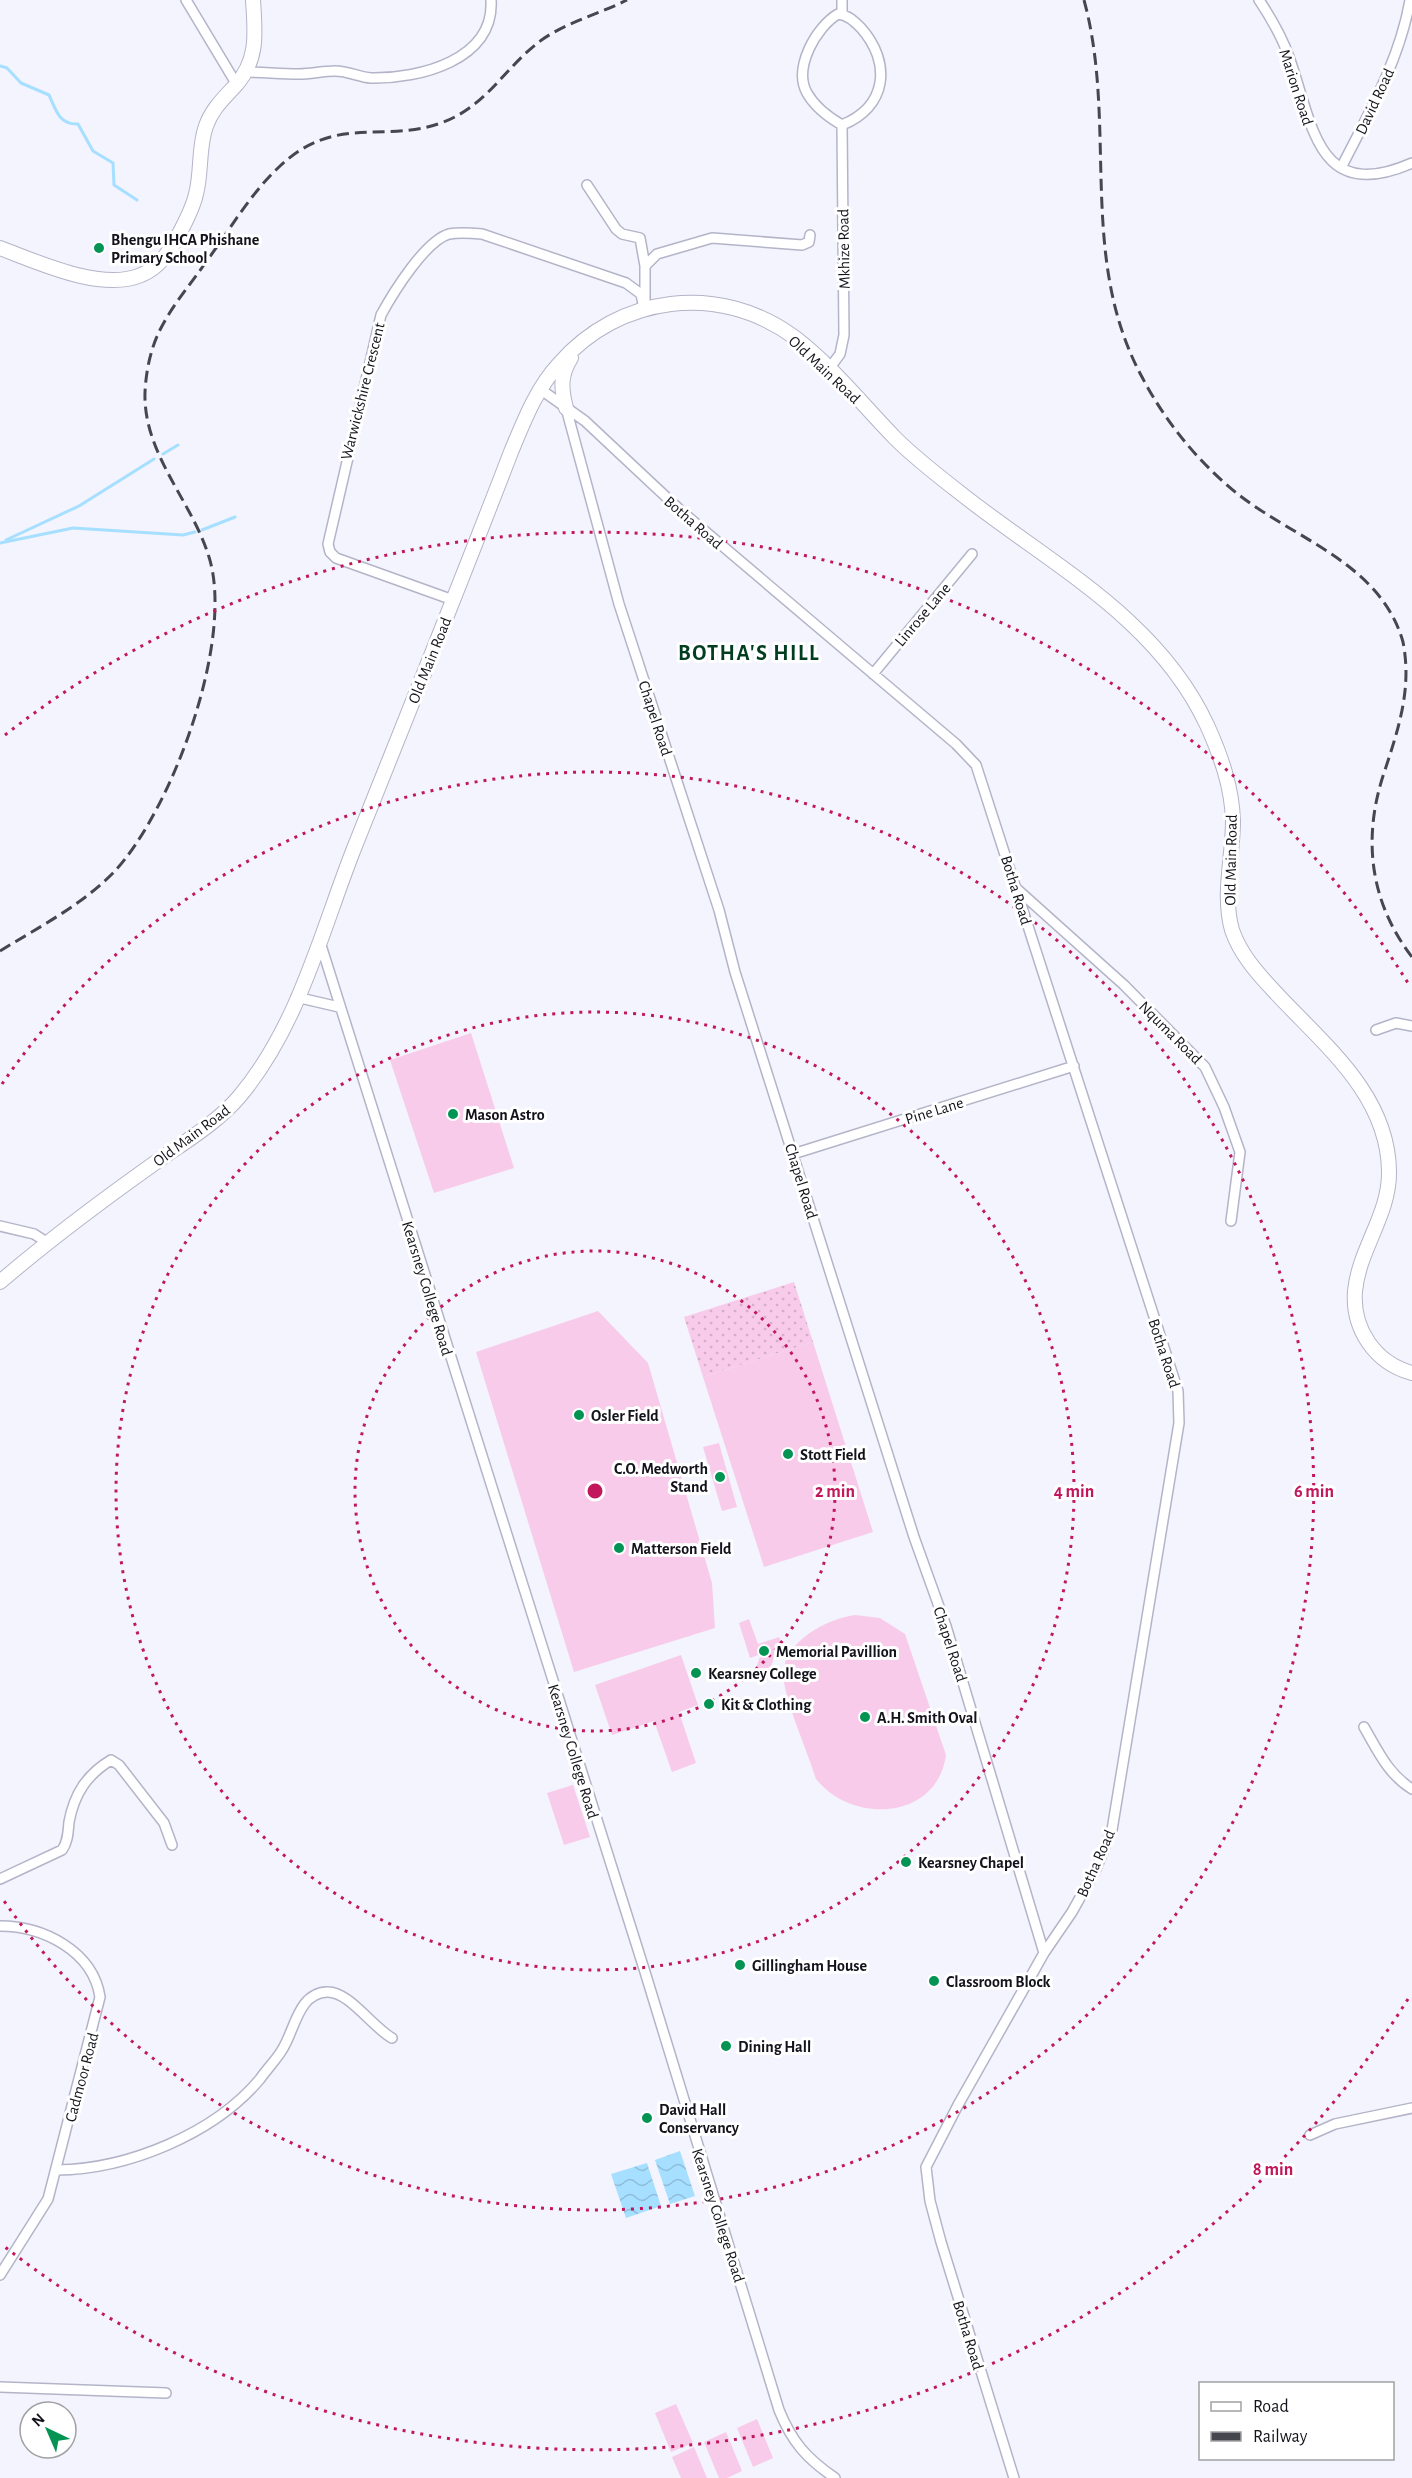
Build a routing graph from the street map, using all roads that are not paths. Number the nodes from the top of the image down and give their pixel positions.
1 (186, 0) edge
2 (253, 0) edge
3 (491, 0) edge
4 (842, 0) edge
5 (1259, 0) edge
6 (1410, 0) edge
7 (842, 14) junction
8 (243, 72) junction
9 (237, 85) junction
10 (842, 125) junction
11 (1412, 163) edge
12 (1342, 166) junction
13 (587, 184) dead end
14 (810, 236) dead end
15 (0, 248) edge
16 (645, 266) junction
17 (644, 309) junction
18 (584, 339) junction
19 (829, 369) junction
20 (540, 389) junction
21 (566, 408) junction
22 (972, 554) dead end
23 (453, 600) junction
24 (873, 674) junction
25 (1017, 889) junction
26 (320, 942) junction
27 (296, 997) junction
28 (339, 1007) junction
29 (1412, 1026) edge
30 (1376, 1030) dead end
31 (1074, 1066) junction
32 (793, 1154) junction
33 (1231, 1221) dead end
34 (0, 1226) edge
35 (48, 1243) junction
36 (0, 1282) edge
37 (1412, 1373) edge
38 (1364, 1727) dead end
39 (1412, 1790) edge
40 (172, 1845) dead end
41 (0, 1878) edge
42 (0, 1926) edge
43 (1044, 1953) junction
44 (392, 2038) dead end
45 (1412, 2108) edge
46 (1310, 2135) dead end
47 (57, 2170) junction
48 (0, 2275) edge
49 (0, 2387) edge
50 (166, 2393) dead end
51 (835, 2478) edge
52 (1014, 2478) edge

1 - 9 street
2 - 8 main road
3 - 8 street
4 - 7 street
5 - 12 street, Marion Road
6 - 12 street, David Road
7 - 10 street
7 - 10 street
8 - 9 main road
9 - 15 main road
10 - 19 street, Mkhize Road
11 - 12 street, Marion Road
13 - 16 street
14 - 16 street
16 - 17 street
17 - 18 main road, Old Main Road
17 - 19 main road, Old Main Road
17 - 23 street, Warwickshire Crescent
18 - 20 main road, Old Main Road
18 - 21 main road
19 - 37 main road, Old Main Road
20 - 21 street, Botha Road
20 - 23 main road, Old Main Road
21 - 24 street, Botha Road
21 - 32 street, Chapel Road
22 - 24 street, Linrose Lane
23 - 26 main road, Old Main Road
24 - 25 street, Botha Road
25 - 31 street, Botha Road
25 - 33 street, Nquma Road
26 - 27 main road, Old Main Road
26 - 28 street, Kearsney College Road
27 - 28 street
27 - 35 main road, Old Main Road
28 - 51 street, Kearsney College Road
29 - 30 street
31 - 32 street, Pine Lane
31 - 43 street, Botha Road
32 - 43 street, Chapel Road
34 - 35 street
35 - 36 main road, Old Main Road
38 - 39 street
40 - 41 street
42 - 47 street, Cadmoor Road
43 - 52 street, Botha Road
44 - 47 street
45 - 46 street
47 - 48 street, Cadmoor Road
49 - 50 street

